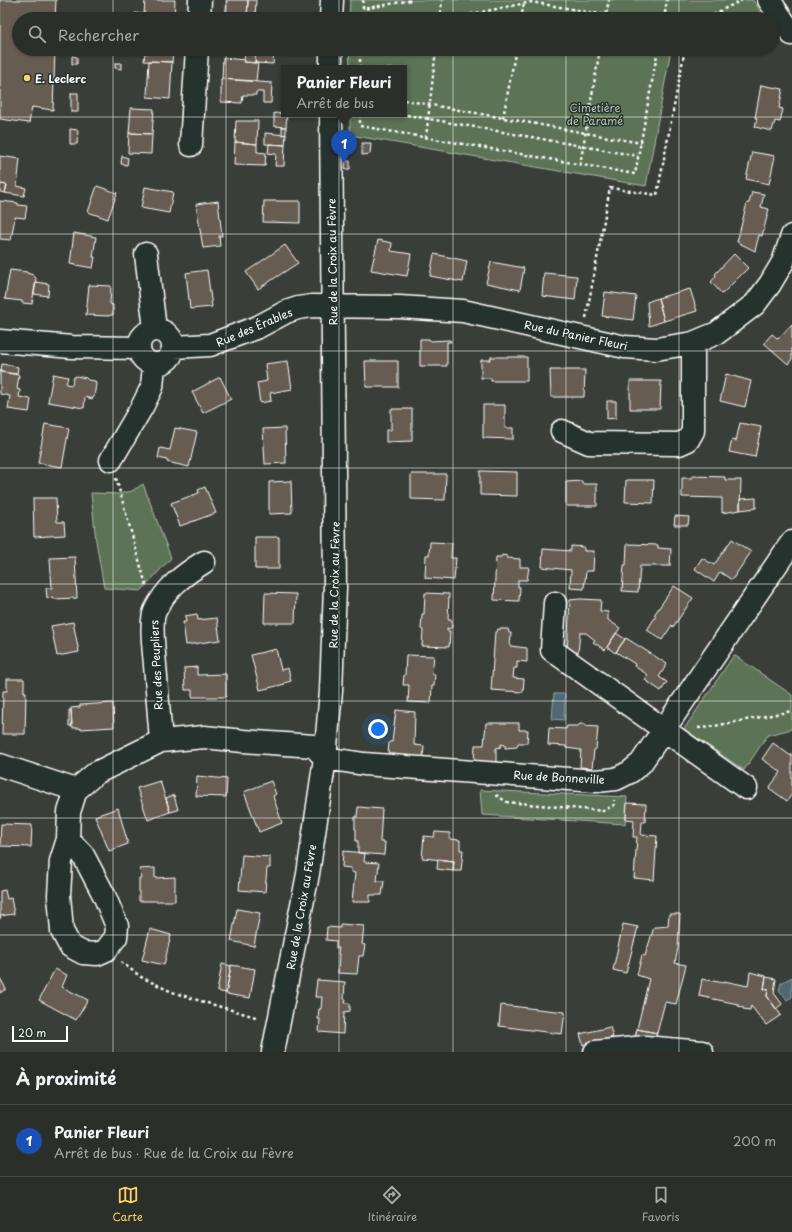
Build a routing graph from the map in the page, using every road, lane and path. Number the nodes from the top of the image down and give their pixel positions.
1 (200, 0) edge
2 (332, 0) edge
3 (363, 0) edge
4 (412, 0) edge
5 (442, 0) edge
6 (609, 0) edge
7 (667, 0) edge
8 (742, 0) edge
9 (769, 0) edge
10 (532, 1) edge
11 (524, 3) junction
12 (199, 12) edge
13 (332, 12) edge
14 (441, 12) edge
15 (481, 12) edge
16 (522, 12) edge
17 (590, 12) edge
18 (607, 12) edge
19 (665, 12) edge
20 (718, 12) edge
21 (777, 12) edge
22 (780, 16) edge
23 (792, 34) edge
24 (197, 56) edge
25 (435, 56) edge
26 (515, 56) edge
27 (599, 56) edge
28 (657, 56) edge
29 (684, 56) edge
30 (407, 101) edge
31 (430, 105) junction
32 (407, 115) edge
33 (331, 117) edge
34 (360, 117) edge
35 (503, 118) junction
36 (428, 119) junction
37 (586, 133) junction
38 (426, 138) junction
39 (641, 143) junction
40 (191, 145) dead end
41 (584, 146) junction
42 (638, 156) junction
43 (580, 165) junction
44 (792, 236) edge
45 (146, 254) dead end
46 (333, 307) junction
47 (155, 330) junction
48 (582, 338) junction
49 (0, 341) edge
50 (693, 343) junction
51 (174, 347) junction
52 (138, 348) junction
53 (154, 365) junction
54 (562, 431) dead end
55 (111, 460) joint
56 (792, 542) edge
57 (204, 562) dead end
58 (556, 603) dead end
59 (154, 612) junction
60 (792, 711) edge
61 (694, 728) dead end
62 (664, 729) junction
63 (161, 742) junction
64 (325, 758) junction
65 (0, 765) edge
66 (494, 774) junction
67 (616, 779) junction
68 (746, 788) dead end
69 (76, 790) junction
70 (68, 840) junction
71 (106, 950) junction
72 (278, 1024) junction
73 (273, 1052) edge
74 (595, 1052) edge
75 (702, 1052) edge

1 - 12 street
2 - 13 street
3 - 4 path
5 - 14 path
6 - 18 path
7 - 19 path
8 - 20 path
9 - 21 street
10 - 11 path
10 - 17 path
11 - 15 path
11 - 16 path
22 - 23 street
24 - 40 street
25 - 31 path
26 - 35 path
27 - 37 path
28 - 39 path
29 - 48 path
30 - 31 path
31 - 35 path
31 - 36 path
32 - 36 path
33 - 46 street, Rue de la Croix au Fèvre
34 - 38 path
35 - 37 path
36 - 38 path
36 - 41 path
37 - 39 path
37 - 41 path
38 - 43 path
39 - 42 path
41 - 42 path
41 - 43 path
42 - 43 path
44 - 50 street, Rue du Panier Fleuri
45 - 47 street
46 - 48 street, Rue du Panier Fleuri
46 - 51 street, Rue des Érables
46 - 64 street, Rue de la Croix au Fèvre
47 - 51 street
47 - 52 street
48 - 50 street, Rue du Panier Fleuri
49 - 52 street
50 - 54 street
51 - 53 street
52 - 53 street
53 - 55 street
55 - 59 path
56 - 62 street, Rue de Bonneville
57 - 59 street, Rue des Peupliers
58 - 62 street
59 - 63 street, Rue des Peupliers
60 - 61 path
62 - 67 street, Rue de Bonneville
62 - 68 street
63 - 64 street
63 - 69 street
64 - 66 street, Rue de Bonneville
64 - 72 street, Rue de la Croix au Fèvre
65 - 69 street
66 - 67 street, Rue de Bonneville
66 - 67 path
69 - 70 street
70 - 71 street
70 - 71 street
71 - 72 path
72 - 73 street, Rue de la Croix au Fèvre
74 - 75 street

